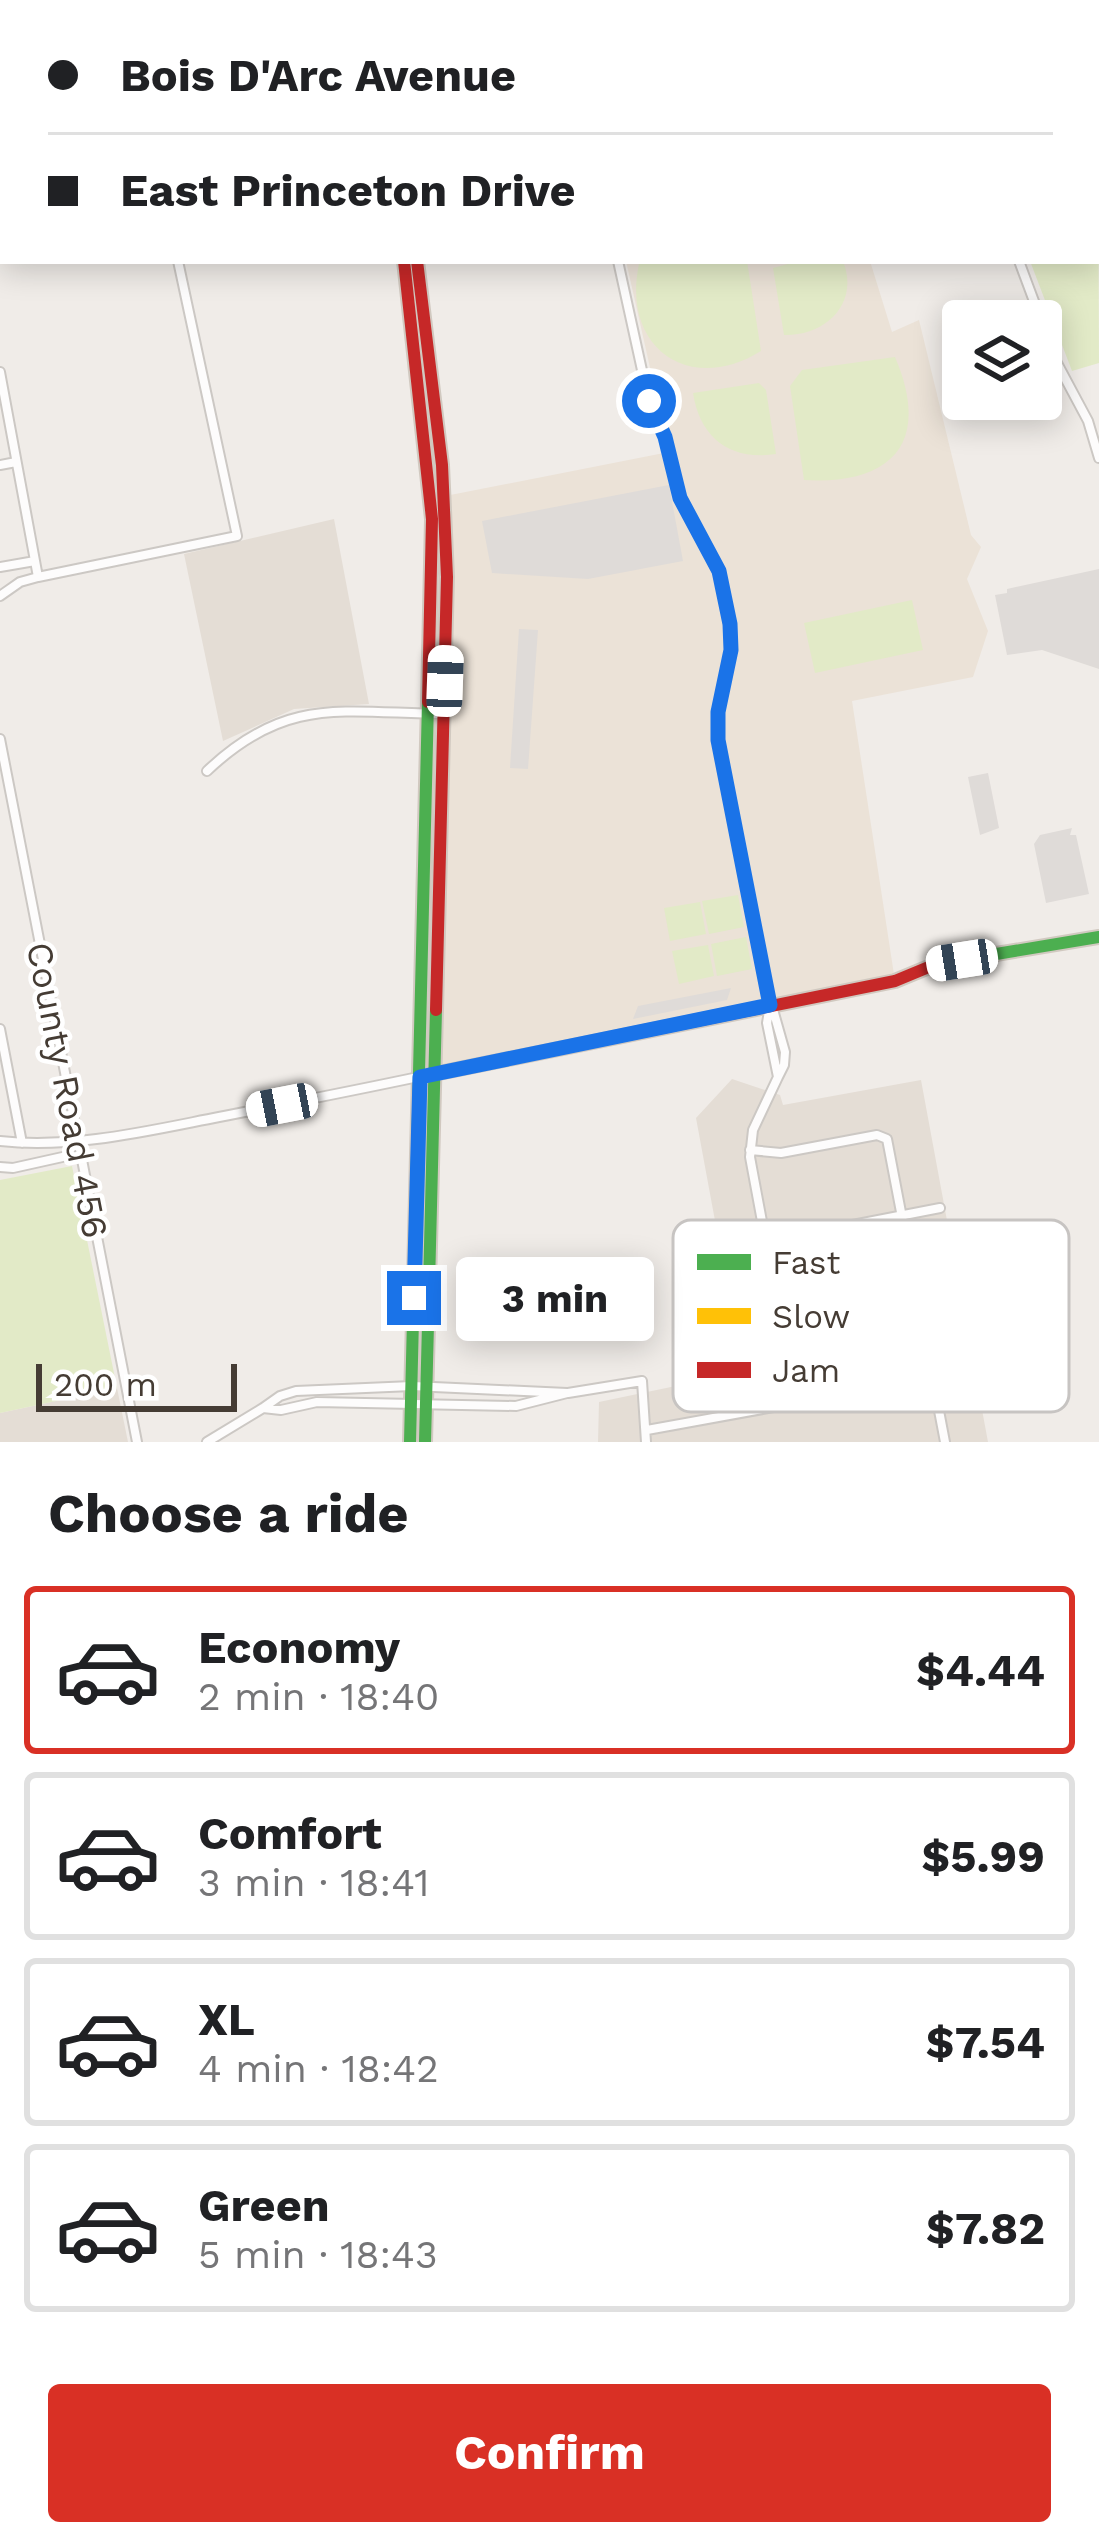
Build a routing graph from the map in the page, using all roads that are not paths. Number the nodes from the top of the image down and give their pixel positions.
1 (179, 264) edge
2 (404, 264) edge
3 (416, 264) edge
4 (619, 264) edge
5 (1020, 264) edge
6 (0, 372) edge
7 (2, 399) edge
8 (1099, 458) edge
9 (16, 462) junction
10 (0, 465) edge
11 (34, 561) junction
12 (0, 567) edge
13 (38, 577) junction
14 (447, 577) junction
15 (430, 578) junction
16 (0, 596) edge
17 (437, 714) junction
18 (0, 739) edge
19 (207, 772) dead end
20 (1099, 938) edge
21 (770, 1005) junction
22 (0, 1029) edge
23 (4, 1073) edge
24 (427, 1076) junction
25 (0, 1142) edge
26 (76, 1142) junction
27 (22, 1143) junction
28 (750, 1150) junction
29 (0, 1167) edge
30 (940, 1208) dead end
31 (903, 1216) junction
32 (761, 1220) edge
33 (882, 1220) edge
34 (904, 1220) edge
35 (419, 1386) junction
36 (567, 1393) junction
37 (410, 1405) junction
38 (426, 1405) junction
39 (263, 1408) junction
40 (750, 1412) edge
41 (940, 1412) edge
42 (646, 1430) junction
43 (136, 1442) edge
44 (206, 1442) edge
45 (410, 1442) edge
46 (425, 1442) edge
47 (646, 1442) edge
48 (945, 1442) edge

1 - 13 street
2 - 15 main road
3 - 14 main road
4 - 21 street
5 - 8 street
6 - 7 street
7 - 9 street
9 - 10 street
9 - 11 street
11 - 12 street
11 - 13 street
13 - 16 street
14 - 15 main road
14 - 17 main road
15 - 17 main road
17 - 19 street
17 - 24 main road
18 - 26 street, County Road 456
20 - 21 main road
21 - 24 main road
21 - 28 street
22 - 23 street
23 - 27 street
24 - 26 street
24 - 35 main road
25 - 27 street
26 - 27 street
26 - 29 street
26 - 43 street, County Road 456
28 - 31 street
28 - 32 street
30 - 31 street
31 - 33 street
31 - 34 street
35 - 36 street
35 - 37 main road
35 - 38 main road
35 - 39 street
36 - 38 street
36 - 42 street
37 - 38 street
37 - 39 street
37 - 45 main road
38 - 46 main road
39 - 44 street
40 - 42 street
41 - 48 street
42 - 47 street

